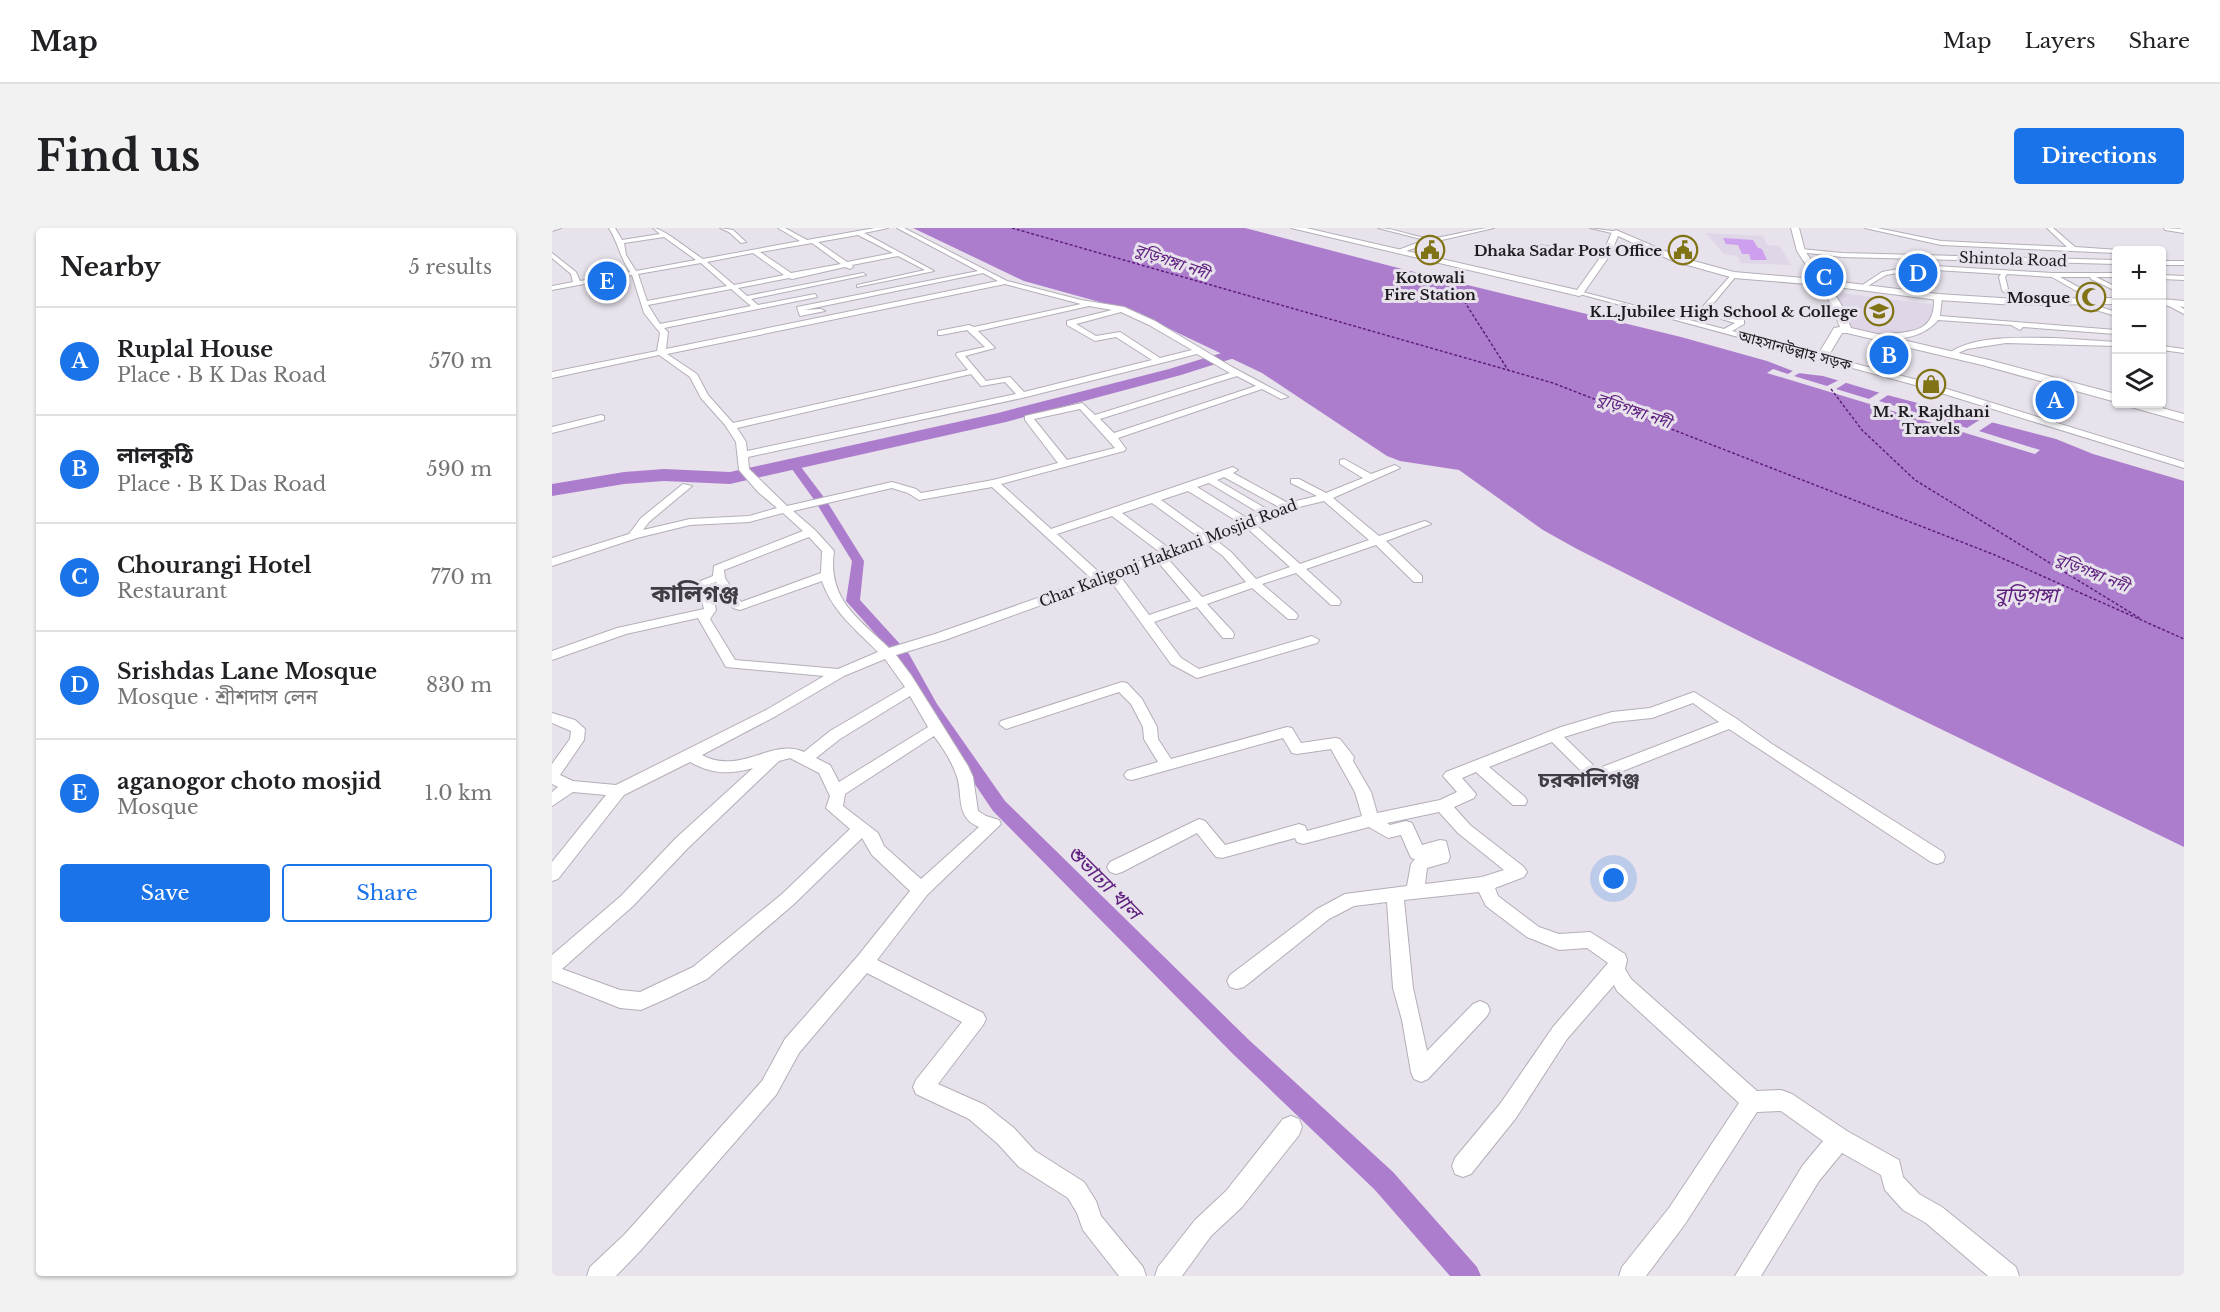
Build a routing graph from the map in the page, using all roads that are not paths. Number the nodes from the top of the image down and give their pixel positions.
1 (558, 228) edge
2 (622, 228) edge
3 (656, 228) edge
4 (723, 228) edge
5 (781, 228) edge
6 (885, 228) edge
7 (900, 228) edge
8 (1295, 228) edge
9 (1381, 228) edge
10 (1491, 228) edge
11 (1628, 228) edge
12 (1795, 228) edge
13 (1868, 228) edge
14 (2050, 228) edge
15 (2168, 228) edge
16 (552, 229) edge
17 (612, 229) edge
18 (1606, 229) edge
19 (2184, 231) edge
20 (859, 233) junction
21 (666, 234) junction
22 (1432, 240) junction
23 (620, 242) junction
24 (809, 242) junction
25 (1538, 247) dead end
26 (2073, 249) junction
27 (1400, 250) junction
28 (1801, 251) junction
29 (2112, 251) edge
30 (755, 252) junction
31 (746, 253) junction
32 (899, 254) junction
33 (552, 255) edge
34 (1606, 255) junction
35 (2050, 260) junction
36 (702, 261) junction
37 (2112, 262) edge
38 (2166, 263) edge
39 (2184, 263) edge
40 (564, 264) junction
41 (845, 264) junction
42 (552, 266) edge
43 (781, 269) junction
44 (985, 271) junction
45 (2005, 272) junction
46 (634, 273) junction
47 (863, 274) junction
48 (789, 275) junction
49 (1734, 275) junction
50 (2052, 275) junction
51 (2087, 275) junction
52 (2112, 275) edge
53 (2166, 275) edge
54 (994, 276) junction
55 (2069, 276) junction
56 (2166, 277) edge
57 (2171, 278) junction
58 (2184, 278) edge
59 (724, 280) junction
60 (879, 282) junction
61 (1005, 282) junction
62 (1822, 283) junction
63 (577, 284) junction
64 (730, 286) junction
65 (808, 286) junction
66 (1864, 286) junction
67 (2112, 287) edge
68 (552, 288) edge
69 (845, 289) dead end
70 (700, 293) junction
71 (1579, 293) junction
72 (1938, 297) junction
73 (746, 298) junction
74 (708, 300) dead end
75 (2112, 301) edge
76 (2016, 302) junction
77 (2079, 302) junction
78 (2099, 302) junction
79 (2166, 302) edge
80 (645, 304) junction
81 (1093, 304) junction
82 (2184, 304) edge
83 (1042, 305) dead end
84 (716, 307) dead end
85 (757, 308) junction
86 (1121, 309) junction
87 (1053, 312) junction
88 (2184, 312) edge
89 (2112, 313) edge
90 (724, 314) junction
91 (1938, 318) junction
92 (2013, 323) junction
93 (658, 327) junction
94 (972, 330) junction
95 (1847, 330) junction
96 (1725, 332) junction
97 (2112, 332) edge
98 (941, 333) dead end
99 (1881, 337) junction
100 (2033, 341) junction
101 (2112, 344) edge
102 (2166, 349) edge
103 (1198, 351) junction
104 (2184, 351) edge
105 (662, 353) junction
106 (1952, 354) junction
107 (1822, 358) junction
108 (1159, 362) junction
109 (974, 371) junction
110 (1238, 373) junction
111 (552, 375) edge
112 (1264, 386) junction
113 (1022, 395) junction
114 (1284, 397) dead end
115 (2112, 397) edge
116 (2149, 408) edge
117 (1094, 417) junction
118 (601, 418) dead end
119 (2184, 418) edge
120 (731, 426) junction
121 (552, 431) edge
122 (1113, 437) junction
123 (743, 455) junction
124 (1344, 462) dead end
125 (1065, 464) junction
126 (2184, 465) edge
127 (1395, 468) dead end
128 (1370, 478) junction
129 (1209, 479) junction
130 (1295, 481) dead end
131 (994, 483) junction
132 (687, 486) dead end
133 (1189, 487) junction
134 (1326, 497) junction
135 (1153, 499) junction
136 (1287, 507) junction
137 (786, 510) junction
138 (1114, 512) junction
139 (1270, 514) junction
140 (1249, 524) junction
141 (1425, 524) dead end
142 (811, 532) junction
143 (1050, 533) junction
144 (633, 536) junction
145 (1208, 539) junction
146 (1377, 540) junction
147 (1164, 555) junction
148 (552, 562) edge
149 (1298, 568) junction
150 (827, 575) junction
151 (1113, 575) junction
152 (719, 578) junction
153 (1418, 579) dead end
154 (1100, 580) junction
155 (1253, 583) junction
156 (1199, 602) junction
157 (1335, 602) dead end
158 (709, 612) junction
159 (1292, 616) dead end
160 (1148, 620) junction
161 (1228, 635) dead end
162 (1312, 640) dead end
163 (887, 652) junction
164 (552, 656) edge
165 (839, 673) junction
166 (912, 689) junction
167 (552, 718) edge
168 (1732, 722) junction
169 (1006, 724) dead end
170 (936, 728) junction
171 (1555, 737) junction
172 (690, 755) junction
173 (798, 755) junction
174 (774, 757) junction
175 (1167, 764) junction
176 (1478, 766) junction
177 (1132, 775) dead end
178 (552, 776) edge
179 (570, 786) junction
180 (618, 791) junction
181 (836, 792) junction
182 (552, 800) edge
183 (1519, 801) dead end
184 (1443, 805) junction
185 (1371, 820) junction
186 (861, 829) junction
187 (1936, 857) dead end
188 (1116, 867) dead end
189 (552, 874) edge
190 (1484, 884) junction
191 (921, 890) junction
192 (1395, 894) junction
193 (864, 963) junction
194 (552, 966) edge
195 (1615, 970) junction
196 (552, 973) edge
197 (1237, 981) dead end
198 (1480, 1010) dead end
199 (1752, 1101) junction
200 (1291, 1127) dead end
201 (1839, 1139) junction
202 (1463, 1166) dead end
203 (599, 1276) edge
204 (1134, 1276) edge
205 (1167, 1276) edge
206 (1631, 1276) edge
207 (1747, 1276) edge
208 (2007, 1276) edge

1 - 16 street
2 - 17 street
3 - 21 street
4 - 31 street
5 - 24 street
6 - 20 street
7 - 44 street
8 - 27 street, আহসানউল্লাহ সড়ক
9 - 22 street
10 - 22 street
11 - 18 street
12 - 28 street
13 - 26 street
14 - 26 street
15 - 19 street
17 - 23 street
18 - 34 street
18 - 49 street
20 - 24 street
20 - 32 street
21 - 23 street
21 - 36 street
22 - 27 street
23 - 46 street
24 - 30 street
24 - 41 street
25 - 34 street
26 - 29 street
26 - 35 street
27 - 71 street, আহসানউল্লাহ সড়ক
28 - 35 street, Shintola Road
28 - 62 street
30 - 31 street
30 - 43 street
31 - 36 street
32 - 41 street
32 - 60 street
33 - 40 street
34 - 71 street
35 - 37 street, Shintola Road
35 - 55 street
36 - 46 street
36 - 59 street
38 - 39 street
40 - 42 street
40 - 63 street
41 - 47 street
41 - 48 street
43 - 48 street
43 - 59 street
44 - 54 street
44 - 54 street
45 - 50 street
45 - 66 street
45 - 76 street
46 - 63 street
46 - 80 street
47 - 60 street
47 - 65 street
48 - 64 street
48 - 65 street
49 - 62 street
49 - 96 street
50 - 55 street
50 - 78 street
51 - 52 street
51 - 55 street
51 - 67 street
53 - 57 street
54 - 61 street
56 - 57 street
57 - 58 street
59 - 64 street
60 - 69 street
61 - 81 street
61 - 105 street
62 - 66 street
62 - 95 street
63 - 68 street
64 - 70 street
64 - 73 street
65 - 73 street
65 - 85 street
66 - 72 street
70 - 74 street
70 - 80 street
71 - 96 street, আহসানউল্লাহ সড়ক
72 - 76 street
72 - 91 street
73 - 85 street
75 - 78 street
76 - 77 street
77 - 78 street
77 - 89 street
79 - 82 street
79 - 88 street
80 - 93 street
81 - 86 street
81 - 87 street
83 - 87 street
84 - 90 street
85 - 90 street
86 - 103 street
86 - 108 street
87 - 94 street
90 - 93 street
91 - 92 street
91 - 99 street
92 - 97 street
92 - 100 street
93 - 105 street
94 - 98 street
94 - 109 street
95 - 99 street
95 - 107 street
96 - 107 street, আহসানউল্লাহ সড়ক
99 - 106 street
100 - 101 street
100 - 106 street
102 - 104 street
103 - 108 street
103 - 110 street
105 - 111 street
105 - 120 street
106 - 115 street
107 - 126 street, আহসানউল্লাহ সড়ক
108 - 113 street
109 - 113 street
109 - 120 street
110 - 112 street
110 - 117 street
112 - 114 street
112 - 122 street
113 - 123 street
116 - 119 street
117 - 122 street
117 - 125 street
118 - 121 street
120 - 123 street
122 - 125 street
123 - 137 street
124 - 128 street
125 - 131 street
127 - 128 street, Char Kaligonj Hakkani Mosjid Road
128 - 134 street, Char Kaligonj Hakkani Mosjid Road
129 - 133 street
129 - 136 street
129 - 139 street
130 - 134 street
131 - 137 street
131 - 143 street
132 - 144 street
133 - 135 street
133 - 140 street
134 - 136 street, Char Kaligonj Hakkani Mosjid Road
134 - 146 street
135 - 138 street
135 - 145 street
136 - 139 street, Char Kaligonj Hakkani Mosjid Road
137 - 142 street
137 - 144 street
138 - 143 street
138 - 147 street
139 - 140 street, Char Kaligonj Hakkani Mosjid Road
140 - 145 street, Char Kaligonj Hakkani Mosjid Road
140 - 149 street
141 - 146 street
142 - 150 street
142 - 152 street
143 - 154 street
144 - 148 street
145 - 147 street, Char Kaligonj Hakkani Mosjid Road
145 - 155 street
146 - 149 street
146 - 153 street
147 - 151 street, Char Kaligonj Hakkani Mosjid Road
147 - 156 street
149 - 155 street
149 - 157 street
150 - 152 street
150 - 163 street
151 - 154 street, Char Kaligonj Hakkani Mosjid Road
151 - 160 street
152 - 158 street
154 - 163 street, Char Kaligonj Hakkani Mosjid Road
155 - 156 street
155 - 159 street
156 - 160 street
156 - 161 street
158 - 164 street
158 - 165 street
160 - 162 street
163 - 165 street, Char Kaligonj Hakkani Mosjid Road
163 - 166 street
165 - 172 street, Char Kaligonj Hakkani Mosjid Road
166 - 170 street
166 - 173 street
167 - 178 street
168 - 171 street
168 - 171 street
168 - 187 street
169 - 175 street
170 - 181 street
170 - 191 street
171 - 176 street
172 - 174 street
172 - 180 street, Char Kaligonj Hakkani Mosjid Road
173 - 174 street
173 - 181 street
174 - 194 street
175 - 177 street
175 - 185 street
176 - 183 street
176 - 184 street
178 - 179 street
179 - 180 street
179 - 182 street
180 - 189 street
181 - 186 street
184 - 185 street
184 - 190 street
185 - 188 street
185 - 190 street
186 - 191 street
186 - 196 street
190 - 192 street
190 - 195 street
191 - 193 street
192 - 197 street
192 - 198 street
193 - 203 street
193 - 204 street
195 - 199 street
195 - 202 street
199 - 201 street
199 - 206 street
200 - 205 street
201 - 207 street
201 - 208 street

